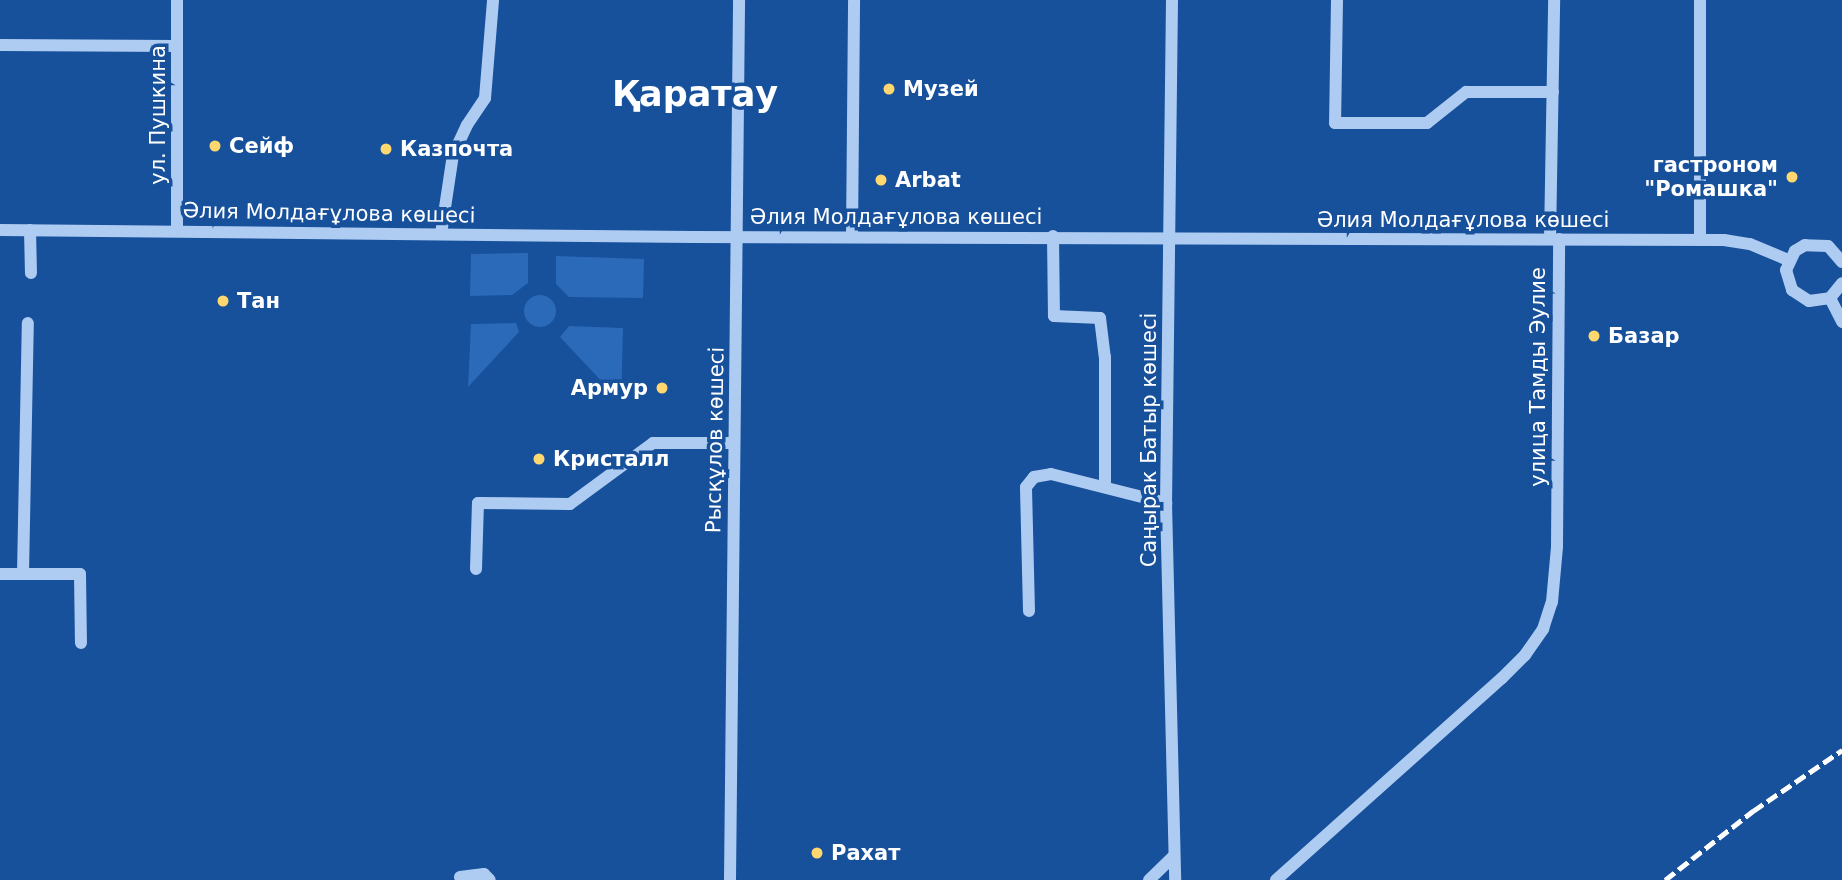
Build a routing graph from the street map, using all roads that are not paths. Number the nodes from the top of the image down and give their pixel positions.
1 (177, 0) edge
2 (494, 0) edge
3 (739, 0) edge
4 (855, 0) edge
5 (1172, 0) edge
6 (1337, 0) edge
7 (1554, 0) edge
8 (1700, 0) edge
9 (0, 45) edge
10 (177, 46) junction
11 (1553, 92) junction
12 (0, 230) edge
13 (30, 230) junction
14 (177, 231) junction
15 (441, 234) junction
16 (736, 236) junction
17 (852, 236) junction
18 (1053, 236) junction
19 (1171, 237) junction
20 (1554, 239) junction
21 (1700, 240) junction
22 (1840, 253) edge
23 (1788, 260) junction
24 (31, 273) dead end
25 (1842, 283) edge
26 (1830, 298) junction
27 (28, 323) dead end
28 (1842, 323) edge
29 (734, 443) junction
30 (1105, 487) junction
31 (1166, 503) junction
32 (476, 569) dead end
33 (0, 574) edge
34 (23, 574) junction
35 (1029, 611) dead end
36 (81, 643) dead end
37 (1174, 856) junction
38 (460, 877) dead end
39 (490, 880) edge
40 (730, 880) edge
41 (1149, 880) edge
42 (1174, 880) edge
43 (1276, 880) edge

1 - 10 street, ул. Пушкина
2 - 15 street
3 - 16 street, Рысқұлов көшесі
4 - 17 street
5 - 19 street, Саңырак Батыр көшесі
6 - 11 street
7 - 11 street, улица Тамды Эулие
8 - 21 street
9 - 10 street
10 - 14 street, ул. Пушкина
11 - 20 street, улица Тамды Эулие
12 - 13 street, Әлия Молдағұлова көшесі
13 - 14 street, Әлия Молдағұлова көшесі
13 - 24 street
14 - 15 street, Әлия Молдағұлова көшесі
15 - 16 street, Әлия Молдағұлова көшесі
16 - 17 street, Әлия Молдағұлова көшесі
16 - 29 street, Рысқұлов көшесі
17 - 18 street, Әлия Молдағұлова көшесі
18 - 19 street, Әлия Молдағұлова көшесі
18 - 30 street
19 - 20 street, Әлия Молдағұлова көшесі
19 - 31 street, Саңырак Батыр көшесі
20 - 21 street, Әлия Молдағұлова көшесі
20 - 43 street, улица Тамды Эулие
21 - 23 street, Әлия Молдағұлова көшесі
22 - 23 street
23 - 26 street
25 - 26 street
26 - 28 street
27 - 34 street
29 - 32 street
29 - 40 street, Рысқұлов көшесі
30 - 31 street
30 - 35 street
31 - 37 street, Саңырак Батыр көшесі
33 - 34 street
34 - 36 street
37 - 41 street
37 - 42 street, Саңырак Батыр көшесі
38 - 39 street

